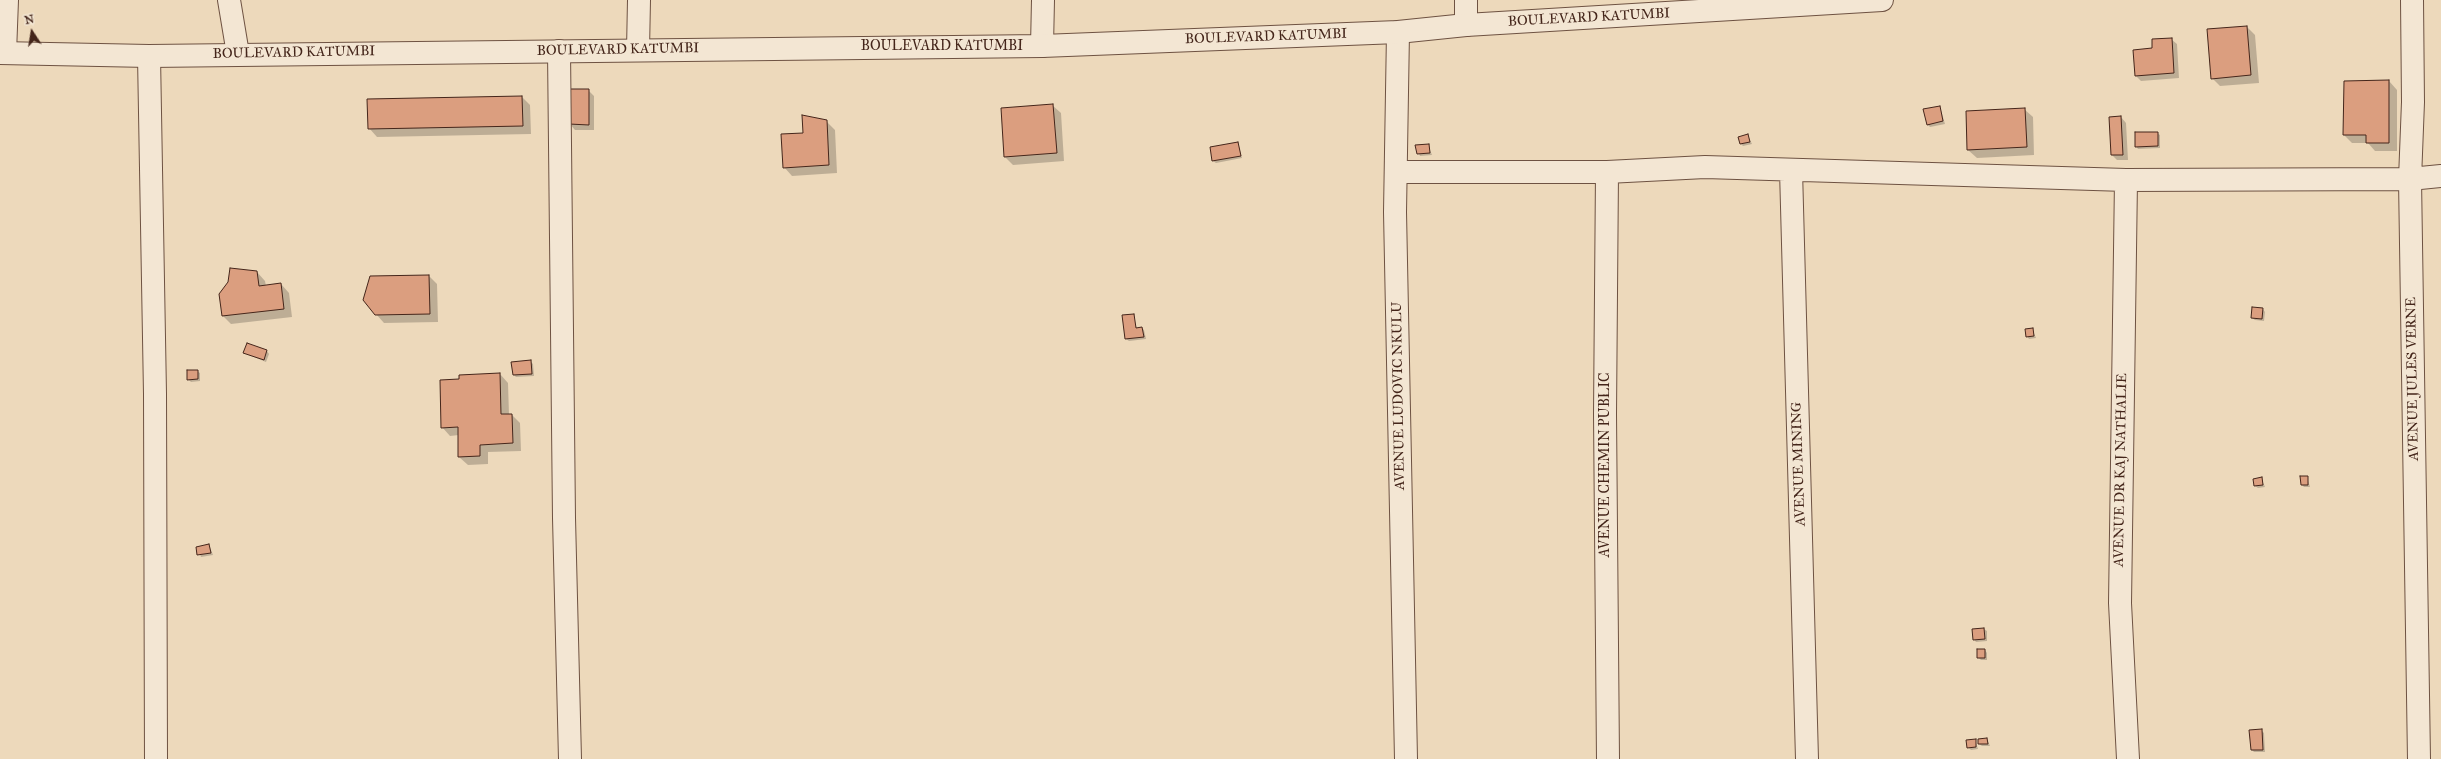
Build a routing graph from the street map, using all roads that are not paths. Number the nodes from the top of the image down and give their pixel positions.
1 (7, 0) edge
2 (229, 0) edge
3 (639, 0) edge
4 (1042, 0) edge
5 (1466, 0) edge
6 (2412, 0) edge
7 (1873, 1) edge
8 (1466, 25) junction
9 (1398, 32) junction
10 (1042, 46) junction
11 (638, 50) junction
12 (559, 51) junction
13 (2, 53) edge
14 (238, 54) junction
15 (149, 56) junction
16 (1791, 170) junction
17 (1396, 172) junction
18 (1607, 172) junction
19 (2441, 176) edge
20 (2410, 179) junction
21 (2126, 180) junction
22 (156, 759) edge
23 (570, 759) edge
24 (1406, 759) edge
25 (1608, 759) edge
26 (1807, 759) edge
27 (2128, 759) edge
28 (2420, 759) edge

1 - 13 street
2 - 14 street
3 - 11 street
4 - 10 street
5 - 8 street
6 - 20 street, AVENUE JULES VERNE
7 - 8 street, BOULEVARD KATUMBI
8 - 9 street, BOULEVARD KATUMBI
9 - 10 street, BOULEVARD KATUMBI
9 - 17 street, AVENUE LUDOVIC NKULU
10 - 11 street, BOULEVARD KATUMBI
11 - 12 street, BOULEVARD KATUMBI
12 - 14 street, BOULEVARD KATUMBI
12 - 23 street
13 - 15 street, BOULEVARD KATUMBI
14 - 15 street, BOULEVARD KATUMBI
15 - 22 street
16 - 18 street
16 - 21 street
16 - 26 street, AVENUE MINING
17 - 18 street
17 - 24 street, AVENUE LUDOVIC NKULU
18 - 25 street, AVENUE CHEMIN PUBLIC
19 - 20 street
20 - 21 street
20 - 28 street, AVENUE JULES VERNE
21 - 27 street, AVENUE DR KAJ NATHALIE

